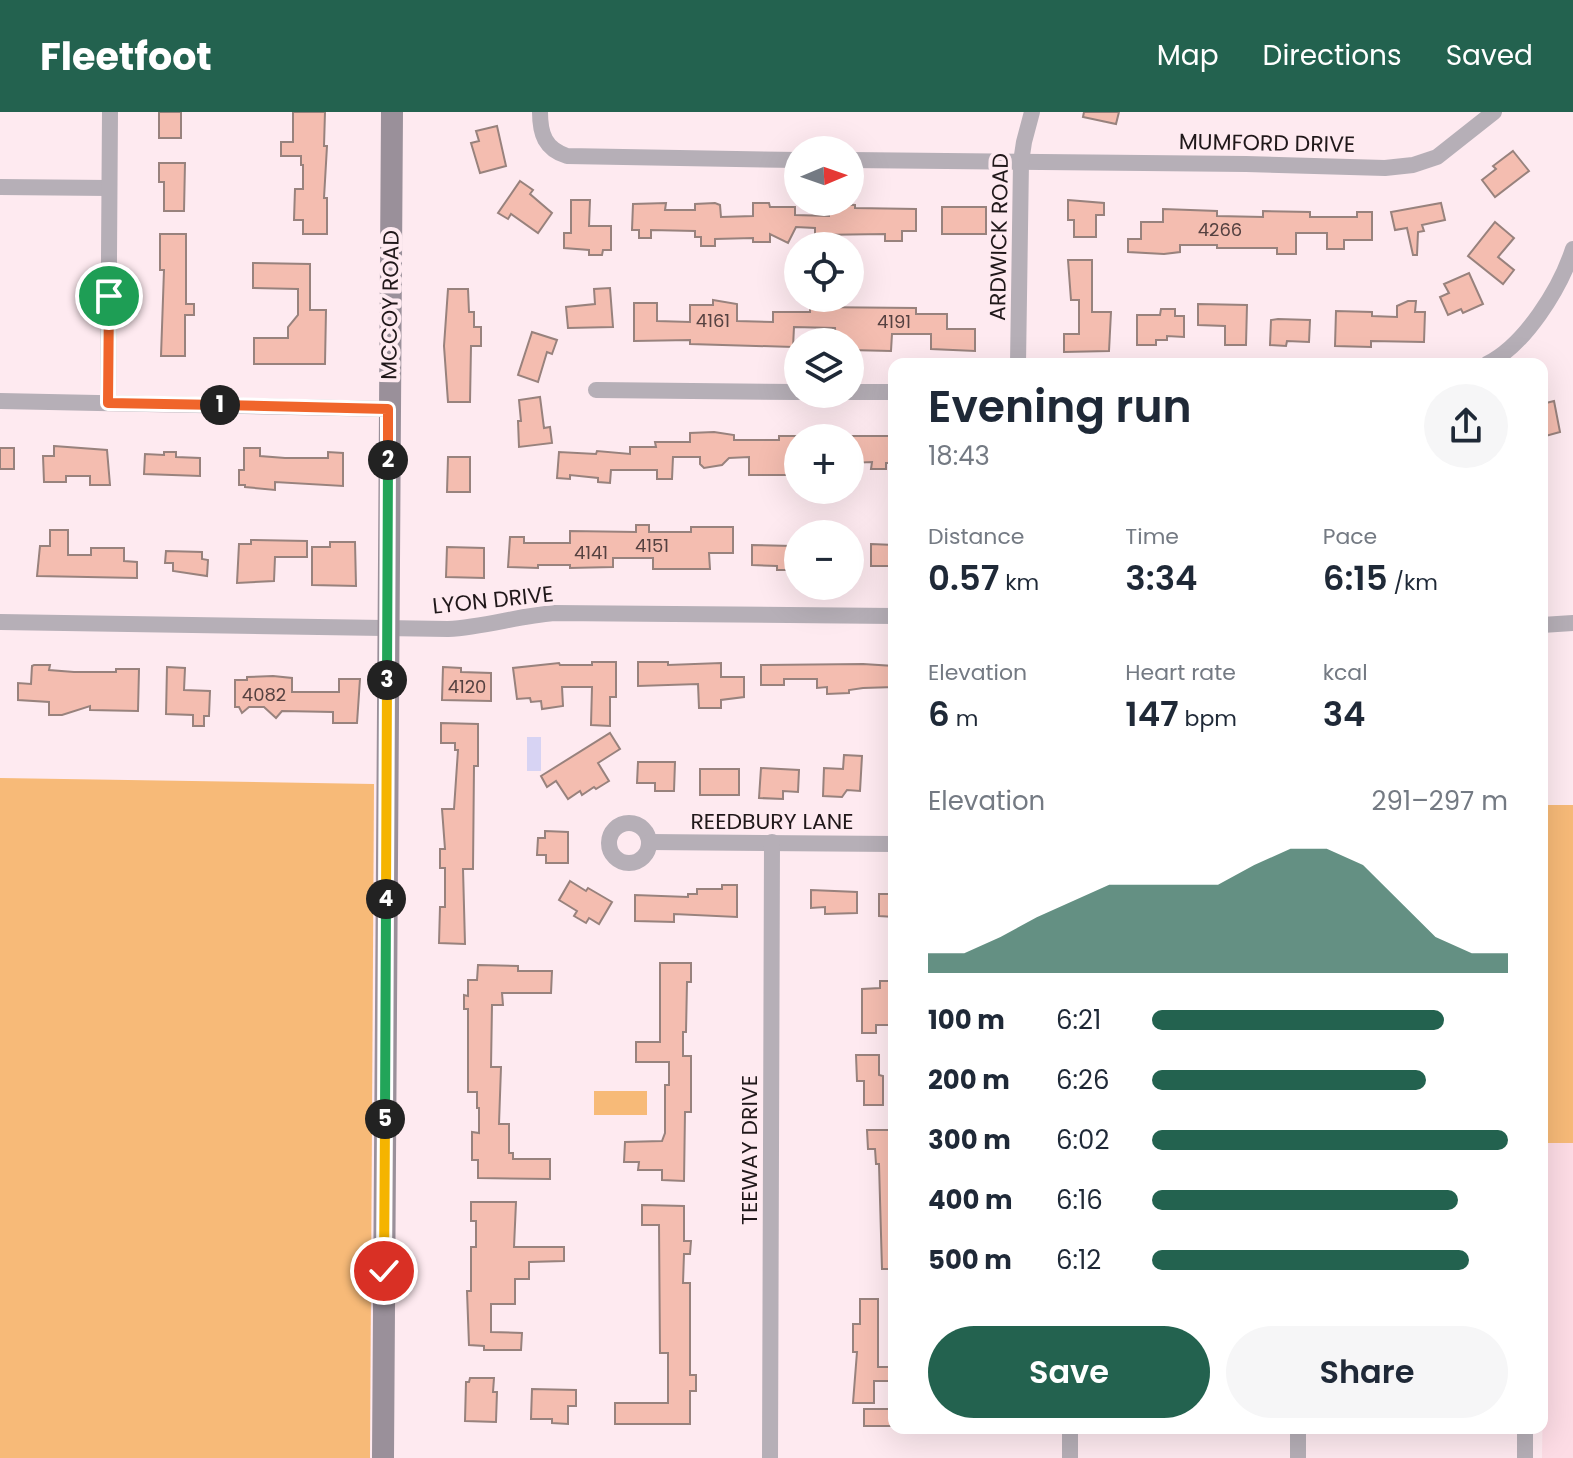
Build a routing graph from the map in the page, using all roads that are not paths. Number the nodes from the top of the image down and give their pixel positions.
1 (110, 112) edge
2 (392, 112) edge
3 (540, 112) edge
4 (1032, 112) edge
5 (1494, 112) edge
6 (784, 160) edge
7 (864, 160) edge
8 (1021, 162) junction
9 (0, 187) edge
10 (109, 188) junction
11 (1573, 249) edge
12 (1018, 358) edge
13 (1494, 358) edge
14 (596, 390) dead end
15 (784, 392) edge
16 (864, 392) edge
17 (888, 392) edge
18 (0, 401) edge
19 (108, 403) junction
20 (388, 409) junction
21 (888, 616) edge
22 (0, 622) edge
23 (1573, 623) edge
24 (1548, 625) edge
25 (387, 629) junction
26 (649, 842) dead end
27 (772, 842) junction
28 (888, 844) edge
29 (1070, 1434) edge
30 (1298, 1434) edge
31 (1525, 1434) edge
32 (383, 1458) edge
33 (770, 1458) edge
34 (1070, 1458) edge
35 (1298, 1458) edge
36 (1525, 1458) edge

1 - 10 street
2 - 20 main road, MCCOY ROAD
3 - 6 street
4 - 8 street, ARDWICK ROAD
5 - 8 street, MUMFORD DRIVE
7 - 8 street, MUMFORD DRIVE
8 - 12 street, ARDWICK ROAD
9 - 10 street
10 - 19 street
11 - 13 street
14 - 15 street
16 - 17 street
18 - 19 street
19 - 20 street
20 - 25 main road, MCCOY ROAD
21 - 25 street, LYON DRIVE
22 - 25 street, LYON DRIVE
23 - 24 street
25 - 32 main road, MCCOY ROAD
26 - 27 street, REEDBURY LANE
27 - 28 street, REEDBURY LANE
27 - 33 street, TEEWAY DRIVE
29 - 34 street
30 - 35 street
31 - 36 street

